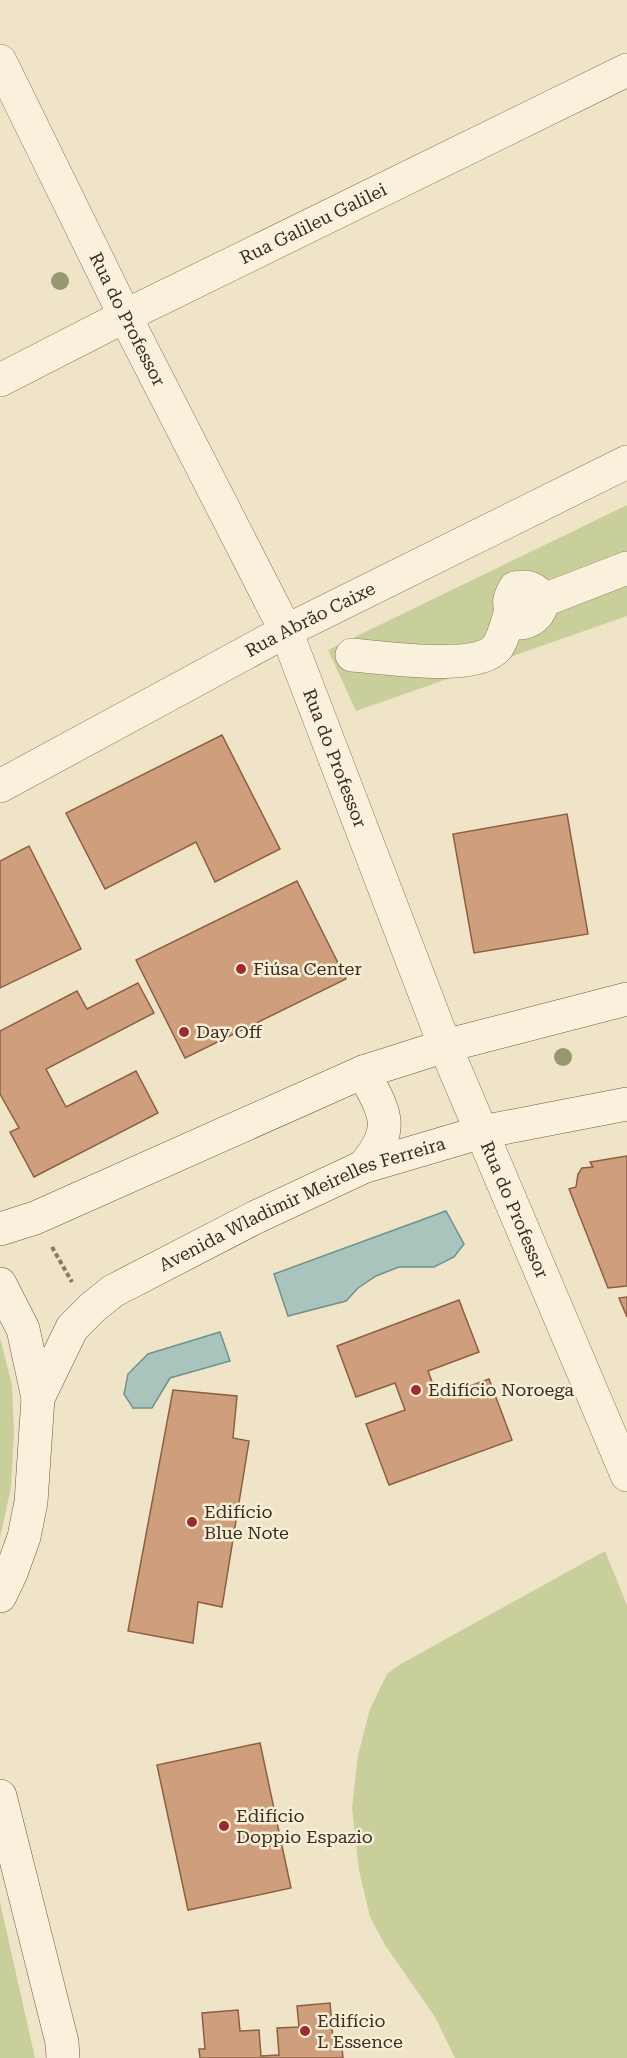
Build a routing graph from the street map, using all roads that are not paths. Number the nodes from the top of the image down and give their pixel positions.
1 (0, 61) edge
2 (627, 70) edge
3 (125, 315) junction
4 (0, 380) edge
5 (627, 462) edge
6 (627, 568) edge
7 (286, 631) junction
8 (351, 655) dead end
9 (0, 786) edge
10 (627, 999) edge
11 (445, 1046) junction
12 (363, 1072) junction
13 (627, 1104) edge
14 (482, 1132) junction
15 (363, 1167) junction
16 (0, 1229) edge
17 (0, 1284) edge
18 (38, 1398) junction
19 (627, 1475) edge
20 (0, 1596) edge
21 (0, 1796) edge
22 (63, 2058) edge

1 - 3 street, Rua do Professor
2 - 3 street, Rua Galileu Galilei
3 - 4 street, Rua Galileu Galilei
3 - 7 street, Rua do Professor
5 - 7 street, Rua Abrão Caixe
6 - 8 street
7 - 9 street, Rua Abrão Caixe
7 - 11 street, Rua do Professor
10 - 11 street
11 - 12 street
11 - 14 street, Rua do Professor
12 - 15 street
12 - 16 street
13 - 14 street, Avenida Wladimir Meirelles Ferreira
14 - 15 street, Avenida Wladimir Meirelles Ferreira
14 - 19 street, Rua do Professor
15 - 18 street, Avenida Wladimir Meirelles Ferreira
17 - 18 street
18 - 20 street
21 - 22 street

